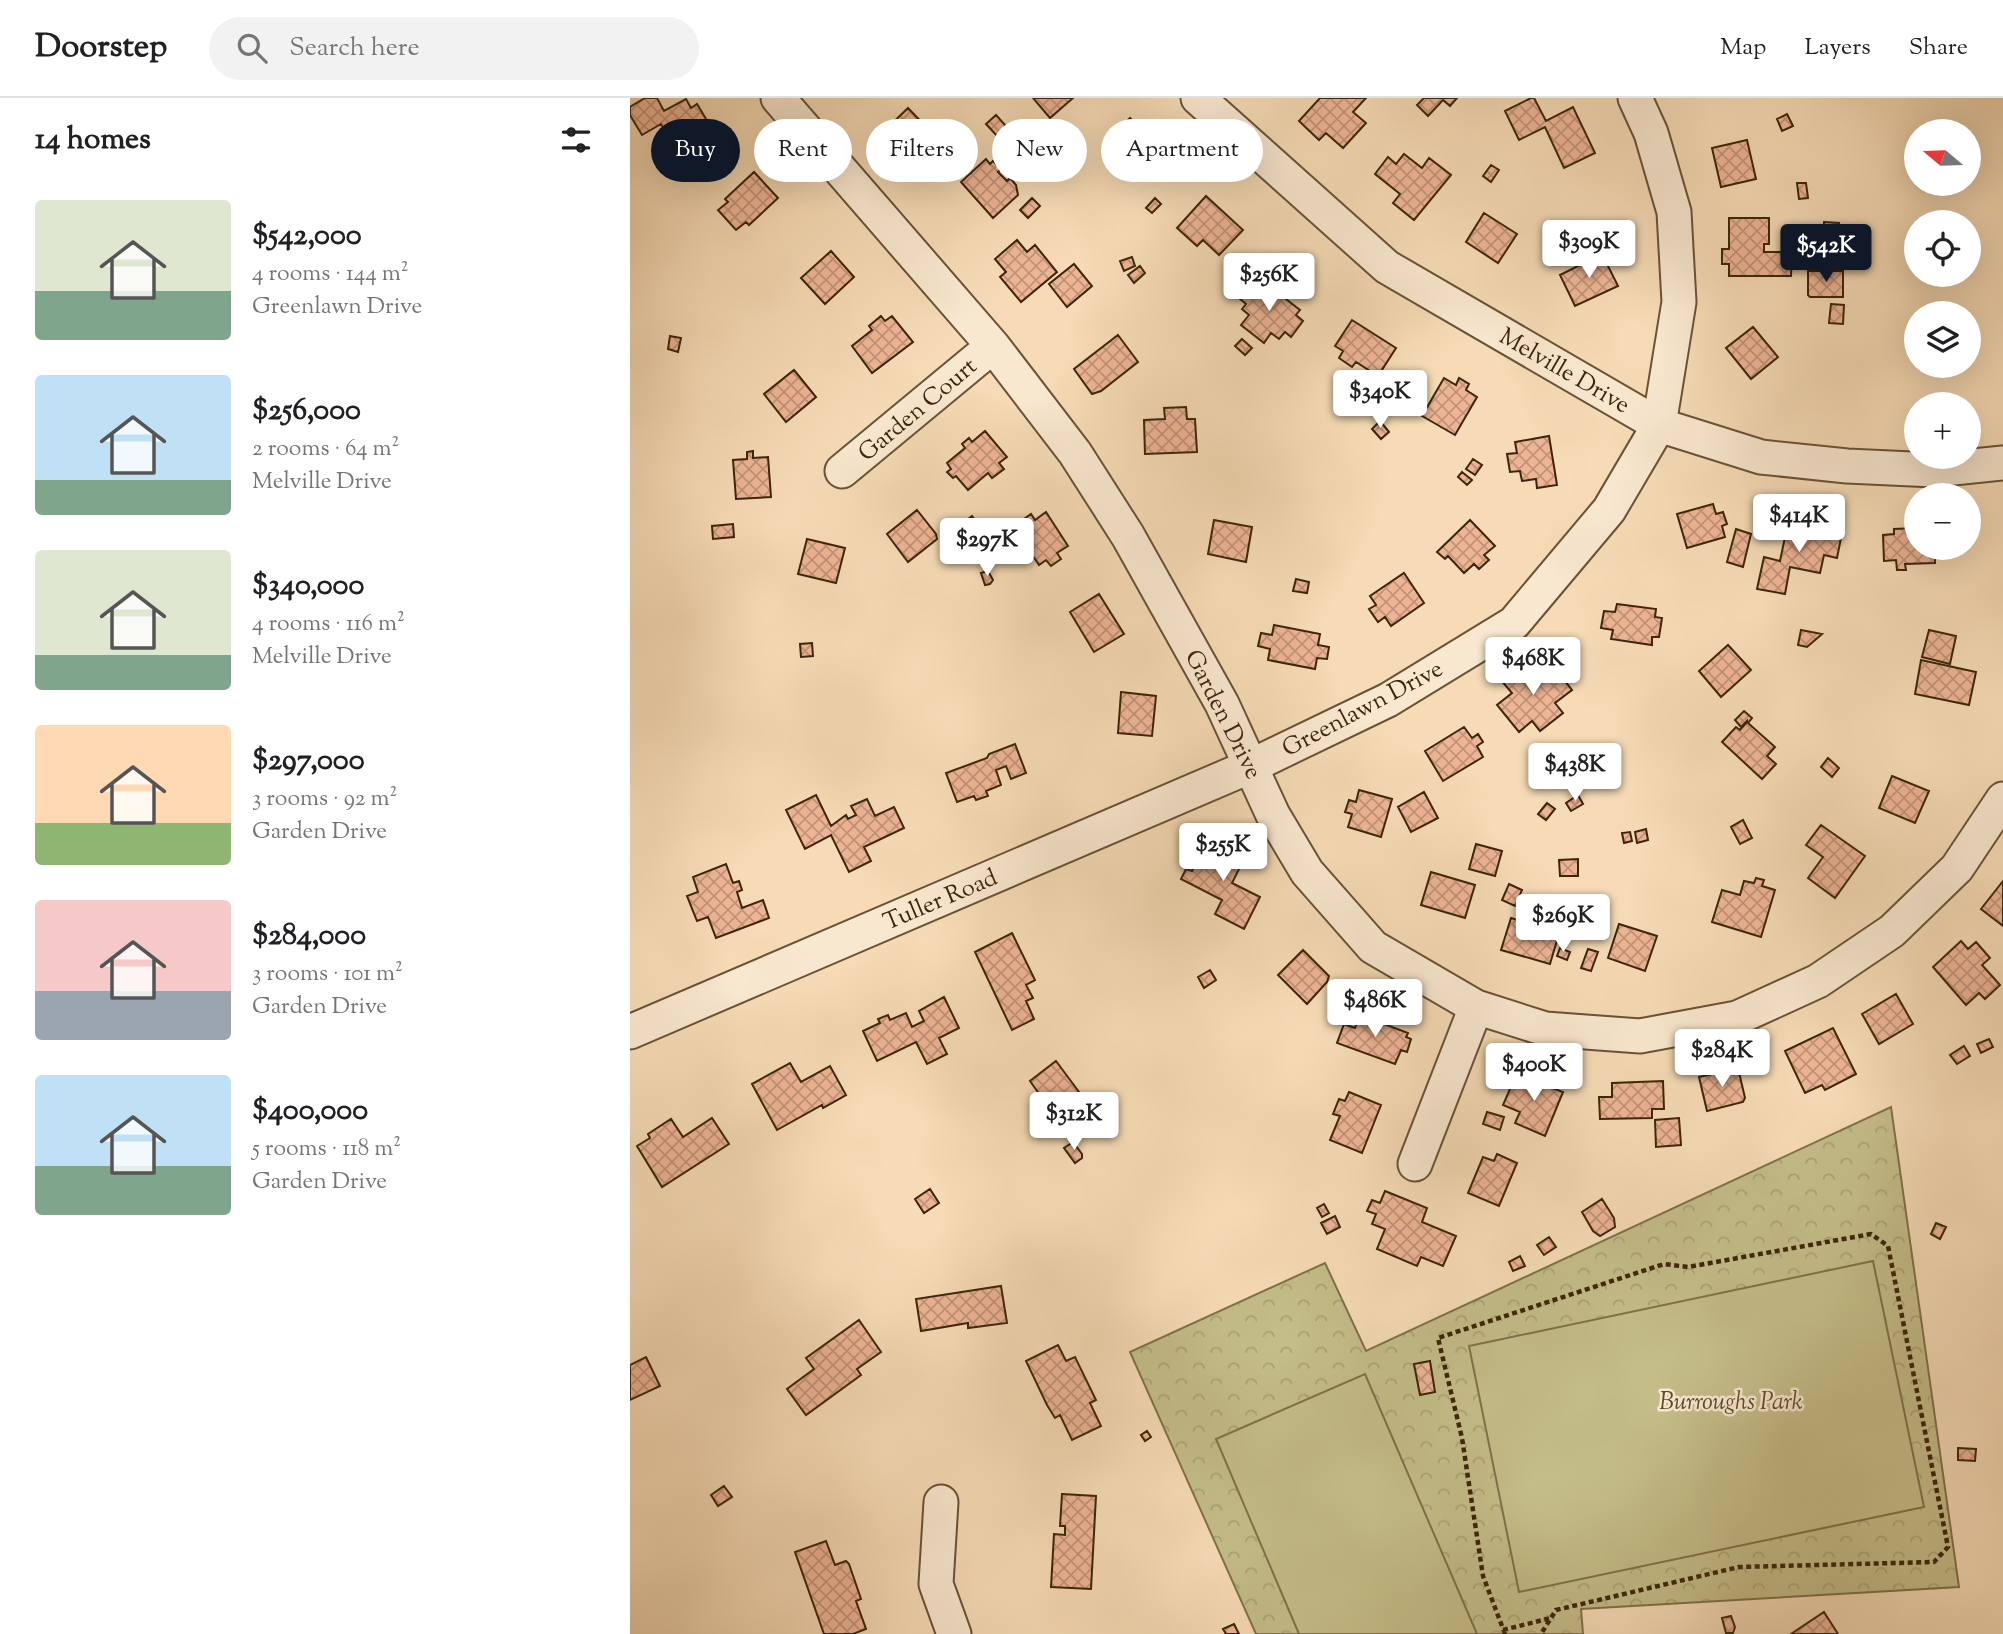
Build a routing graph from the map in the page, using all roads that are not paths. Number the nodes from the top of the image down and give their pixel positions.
1 (778, 98) edge
2 (1198, 98) edge
3 (1635, 98) edge
4 (993, 346) junction
5 (1659, 425) junction
6 (2003, 463) edge
7 (842, 471) dead end
8 (1251, 766) junction
9 (2003, 799) edge
10 (1476, 1007) junction
11 (630, 1032) edge
12 (1415, 1164) dead end
13 (941, 1502) dead end
14 (954, 1634) edge

1 - 4 street, Garden Drive
2 - 5 street, Melville Drive
3 - 5 street, Greenlawn Drive
4 - 7 street, Garden Court
4 - 8 street, Garden Drive
5 - 6 street, Melville Drive
5 - 8 street, Greenlawn Drive
8 - 10 street, Garden Drive
8 - 11 street, Tuller Road
9 - 10 street, Garden Drive
10 - 12 street
13 - 14 street

